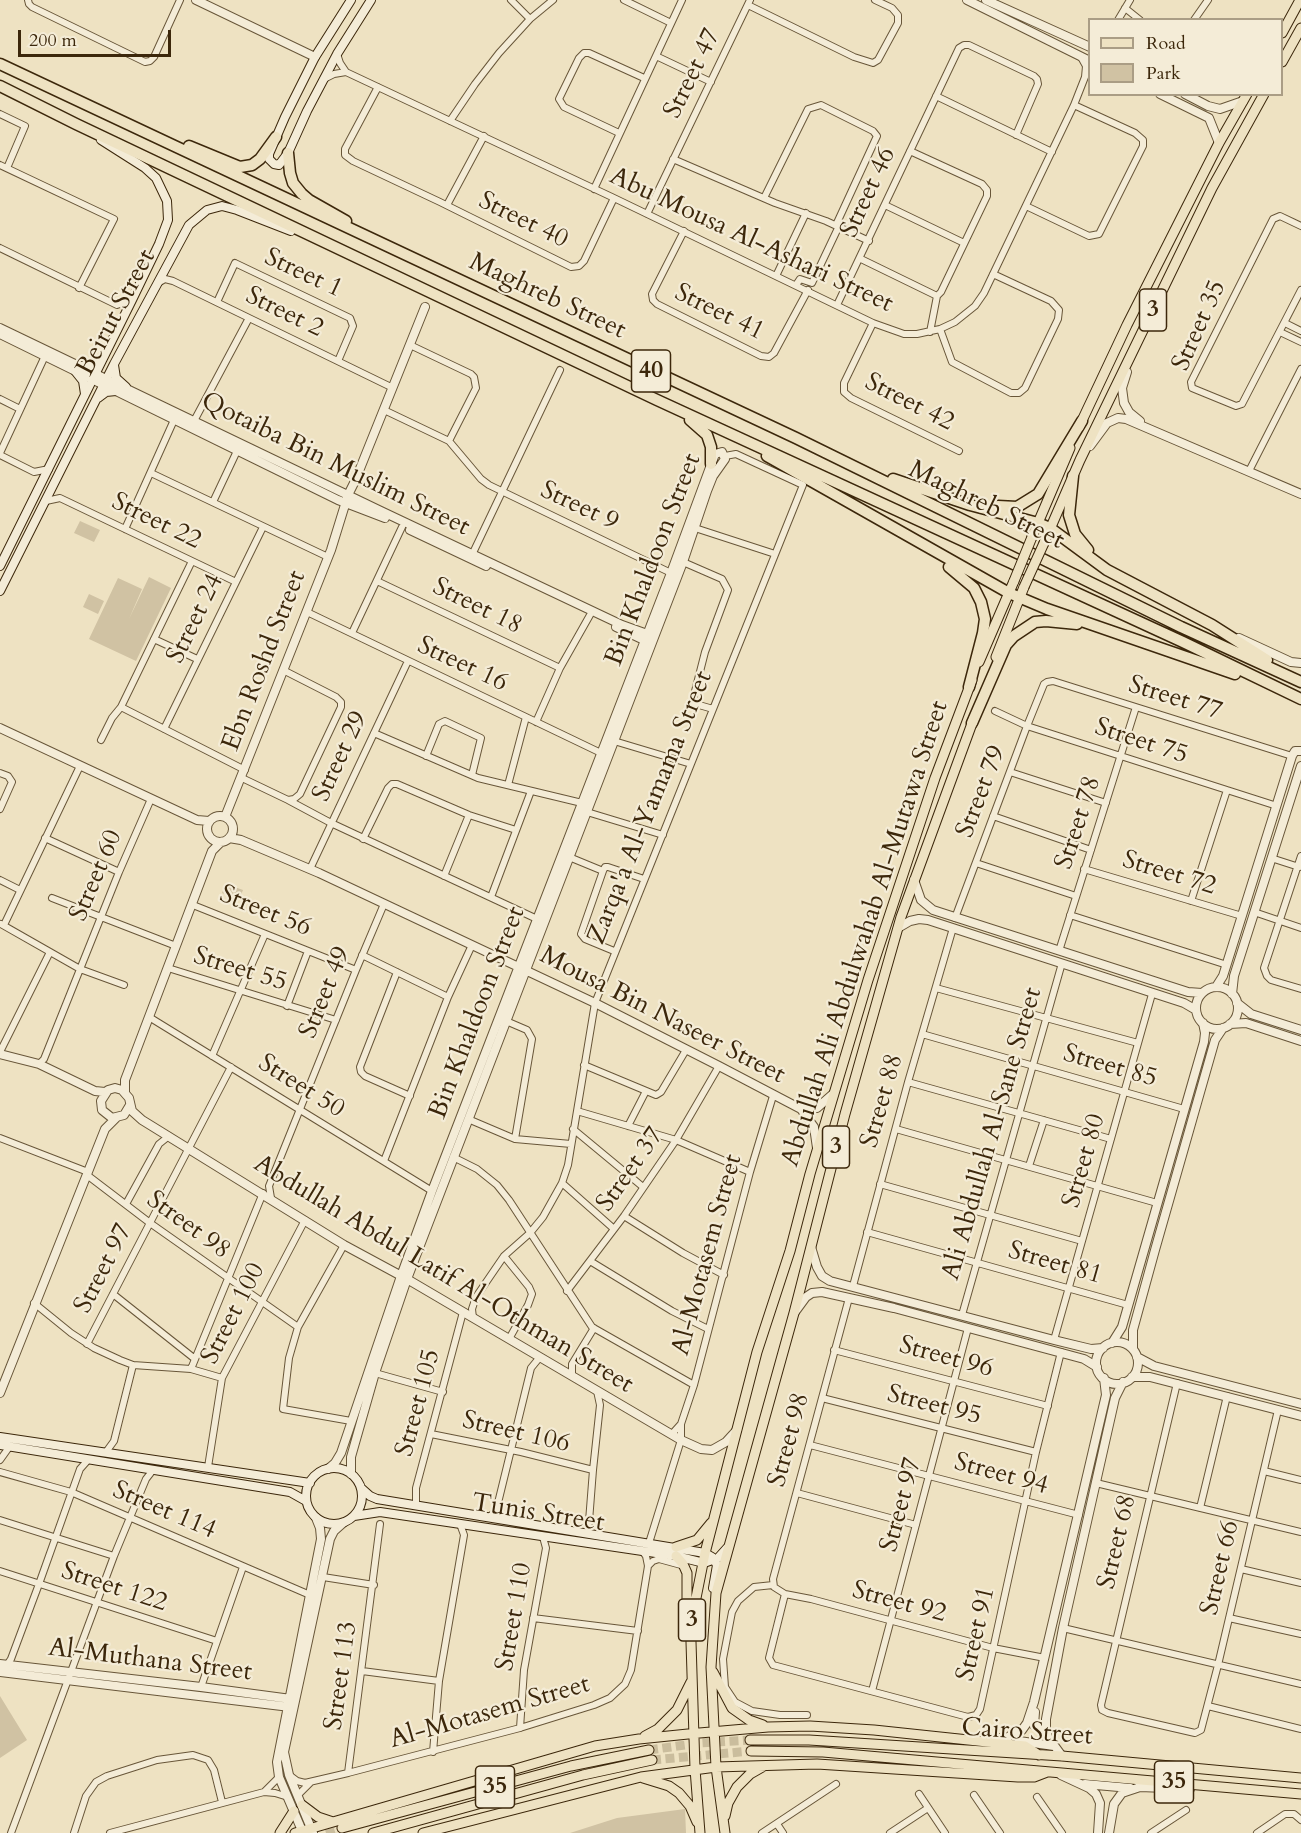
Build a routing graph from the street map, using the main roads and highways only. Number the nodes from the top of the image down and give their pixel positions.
1 (351, 0) edge
2 (371, 0) edge
3 (1300, 0) edge
4 (1301, 28) edge
5 (1283, 30) edge
6 (1283, 59) edge
7 (0, 64) edge
8 (0, 86) edge
9 (1263, 96) edge
10 (1245, 98) edge
11 (81, 103) junction
12 (76, 124) junction
13 (276, 137) junction
14 (288, 153) junction
15 (408, 258) junction
16 (362, 260) junction
17 (106, 353) junction
18 (114, 364) junction
19 (126, 387) road end
20 (116, 392) road end
21 (85, 395) junction
22 (96, 400) junction
23 (662, 402) junction
24 (1082, 421) junction
25 (736, 435) junction
26 (796, 438) junction
27 (711, 464) road end
28 (1073, 476) junction
29 (951, 498) junction
30 (1038, 523) junction
31 (1050, 528) junction
32 (15, 535) junction
33 (910, 538) junction
34 (25, 540) junction
35 (0, 566) edge
36 (1117, 576) junction
37 (0, 591) edge
38 (1014, 595) junction
39 (1099, 627) junction
40 (1300, 681) edge
41 (1270, 685) junction
42 (969, 687) junction
43 (1301, 699) edge
44 (972, 723) junction
45 (0, 1437) edge
46 (0, 1445) edge
47 (260, 1476) junction
48 (310, 1483) junction
49 (255, 1487) junction
50 (361, 1488) junction
51 (306, 1501) junction
52 (397, 1502) junction
53 (388, 1513) junction
54 (717, 1514) junction
55 (354, 1516) junction
56 (591, 1534) junction
57 (577, 1542) junction
58 (728, 1547) junction
59 (676, 1552) junction
60 (704, 1558) junction
61 (715, 1560) junction
62 (714, 1604) junction
63 (692, 1618) junction
64 (711, 1667) junction
65 (692, 1680) junction
66 (768, 1727) junction
67 (713, 1731) junction
68 (694, 1733) junction
69 (639, 1739) junction
70 (750, 1740) tunnel mouth
71 (649, 1750) tunnel mouth
72 (751, 1751) tunnel mouth
73 (1039, 1755) junction
74 (652, 1761) tunnel mouth
75 (766, 1765) junction
76 (716, 1767) junction
77 (695, 1769) junction
78 (1301, 1771) edge
79 (1052, 1772) junction
80 (1283, 1775) junction
81 (641, 1777) junction
82 (1301, 1778) edge
83 (1301, 1794) edge
84 (333, 1822) junction
85 (342, 1828) dead end
86 (305, 1832) edge
87 (725, 1832) edge
88 (280, 1833) edge
89 (373, 1833) edge
90 (423, 1833) edge
91 (700, 1833) edge

1 - 13 main road
2 - 14 main road
3 - 5 main road
4 - 6 main road
7 - 11 highway, Maghreb Street / 40
8 - 12 highway, Maghreb Street / 40
9 - 28 main road, Abdullah Ali Abdulwahab Al-Mutawa Street / 3
10 - 24 main road, Abdullah Ali Abdulwahab Al-Mutawa Street / 3
11 - 13 highway
11 - 15 highway, Maghreb Street / 40
12 - 16 highway, Maghreb Street / 40
12 - 17 main road, Beirut Street
13 - 14 main road
14 - 15 highway
15 - 26 highway, Maghreb Street / 40
16 - 18 main road, Beirut Street
16 - 23 highway, Maghreb Street / 40
17 - 21 main road, Beirut Street
17 - 21 main road
18 - 19 main road
18 - 22 main road, Beirut Street
20 - 22 main road
21 - 32 main road, Beirut Street
22 - 34 main road, Beirut Street
23 - 25 highway, Maghreb Street / 40
23 - 27 highway
24 - 29 highway
24 - 30 main road, Abdullah Ali Abdulwahab Al-Mutawa Street / 3
25 - 33 highway
25 - 41 highway, Maghreb Street / 40
26 - 29 highway
26 - 40 highway, Maghreb Street / 40
28 - 31 main road, Abdullah Ali Abdulwahab Al-Mutawa Street / 3
28 - 36 highway
29 - 30 highway
30 - 31 highway
30 - 38 main road, Abdullah Ali Abdulwahab Al-Mutawa Street / 3, bridge
31 - 36 highway
31 - 38 main road, Abdullah Ali Abdulwahab Al-Mutawa Street / 3, bridge
32 - 34 main road
32 - 35 main road, Beirut Street
33 - 38 highway
33 - 42 highway
34 - 37 main road, Beirut Street
36 - 40 highway
38 - 39 highway
38 - 42 main road, Abdullah Ali Abdulwahab Al-Mutawa Street / 3
38 - 44 main road, Abdullah Ali Abdulwahab Al-Mutawa Street / 3
39 - 41 highway
39 - 44 highway
41 - 43 highway, Maghreb Street / 40
42 - 54 main road, Abdullah Ali Abdulwahab Al-Mutawa Street / 3
44 - 58 main road, Abdullah Ali Abdulwahab Al-Mutawa Street / 3
45 - 47 main road
46 - 49 main road
47 - 48 main road
47 - 49 main road
48 - 50 main road
48 - 51 main road
49 - 51 main road
50 - 52 main road, Tunis Street
50 - 55 main road
51 - 55 main road
52 - 53 main road
52 - 56 main road, Tunis Street
53 - 55 main road, Tunis Street
53 - 57 main road, Tunis Street
54 - 59 main road
54 - 60 main road, Abdullah Ali Abdulwahab Al-Mutawa Street / 3
56 - 57 main road
56 - 59 main road, Tunis Street
57 - 59 main road, Tunis Street
58 - 61 main road, Tunis Street
58 - 62 main road, Abdullah Ali Abdulwahab Al-Mutawa Street / 3
59 - 60 main road, Tunis Street
59 - 63 main road
60 - 61 main road, Tunis Street
60 - 63 main road, Abdullah Ali Abdulwahab Al-Mutawa Street / 3
61 - 62 main road
62 - 64 main road, Abdullah Ali Abdulwahab Al-Mutawa Street / 3
63 - 65 main road, Abdullah Ali Abdulwahab Al-Mutawa Street / 3
64 - 66 main road
64 - 67 main road, Abdullah Ali Abdulwahab Al-Mutawa Street / 3
65 - 68 main road, Abdullah Ali Abdulwahab Al-Mutawa Street / 3
65 - 69 main road
66 - 67 main road
66 - 73 main road
67 - 68 main road
67 - 76 main road, 3
68 - 69 main road
68 - 77 main road, Abdullah Ali Abdulwahab Al-Mutawa Street / 3
69 - 84 main road
70 - 73 main road, Cairo Street / 35
71 - 85 main road, 35
72 - 79 main road, Cairo Street / 35
73 - 80 main road, Cairo Street / 35
74 - 89 main road, 35
75 - 76 main road
75 - 79 main road
75 - 87 main road
76 - 77 main road
76 - 87 main road, 3
77 - 81 main road
77 - 91 main road, Abdullah Ali Abdulwahab Al-Mutawa Street / 3
78 - 80 main road
79 - 83 main road, Cairo Street / 35
80 - 82 main road, Cairo Street / 35
81 - 90 main road
81 - 91 main road
84 - 86 main road
84 - 88 main road

